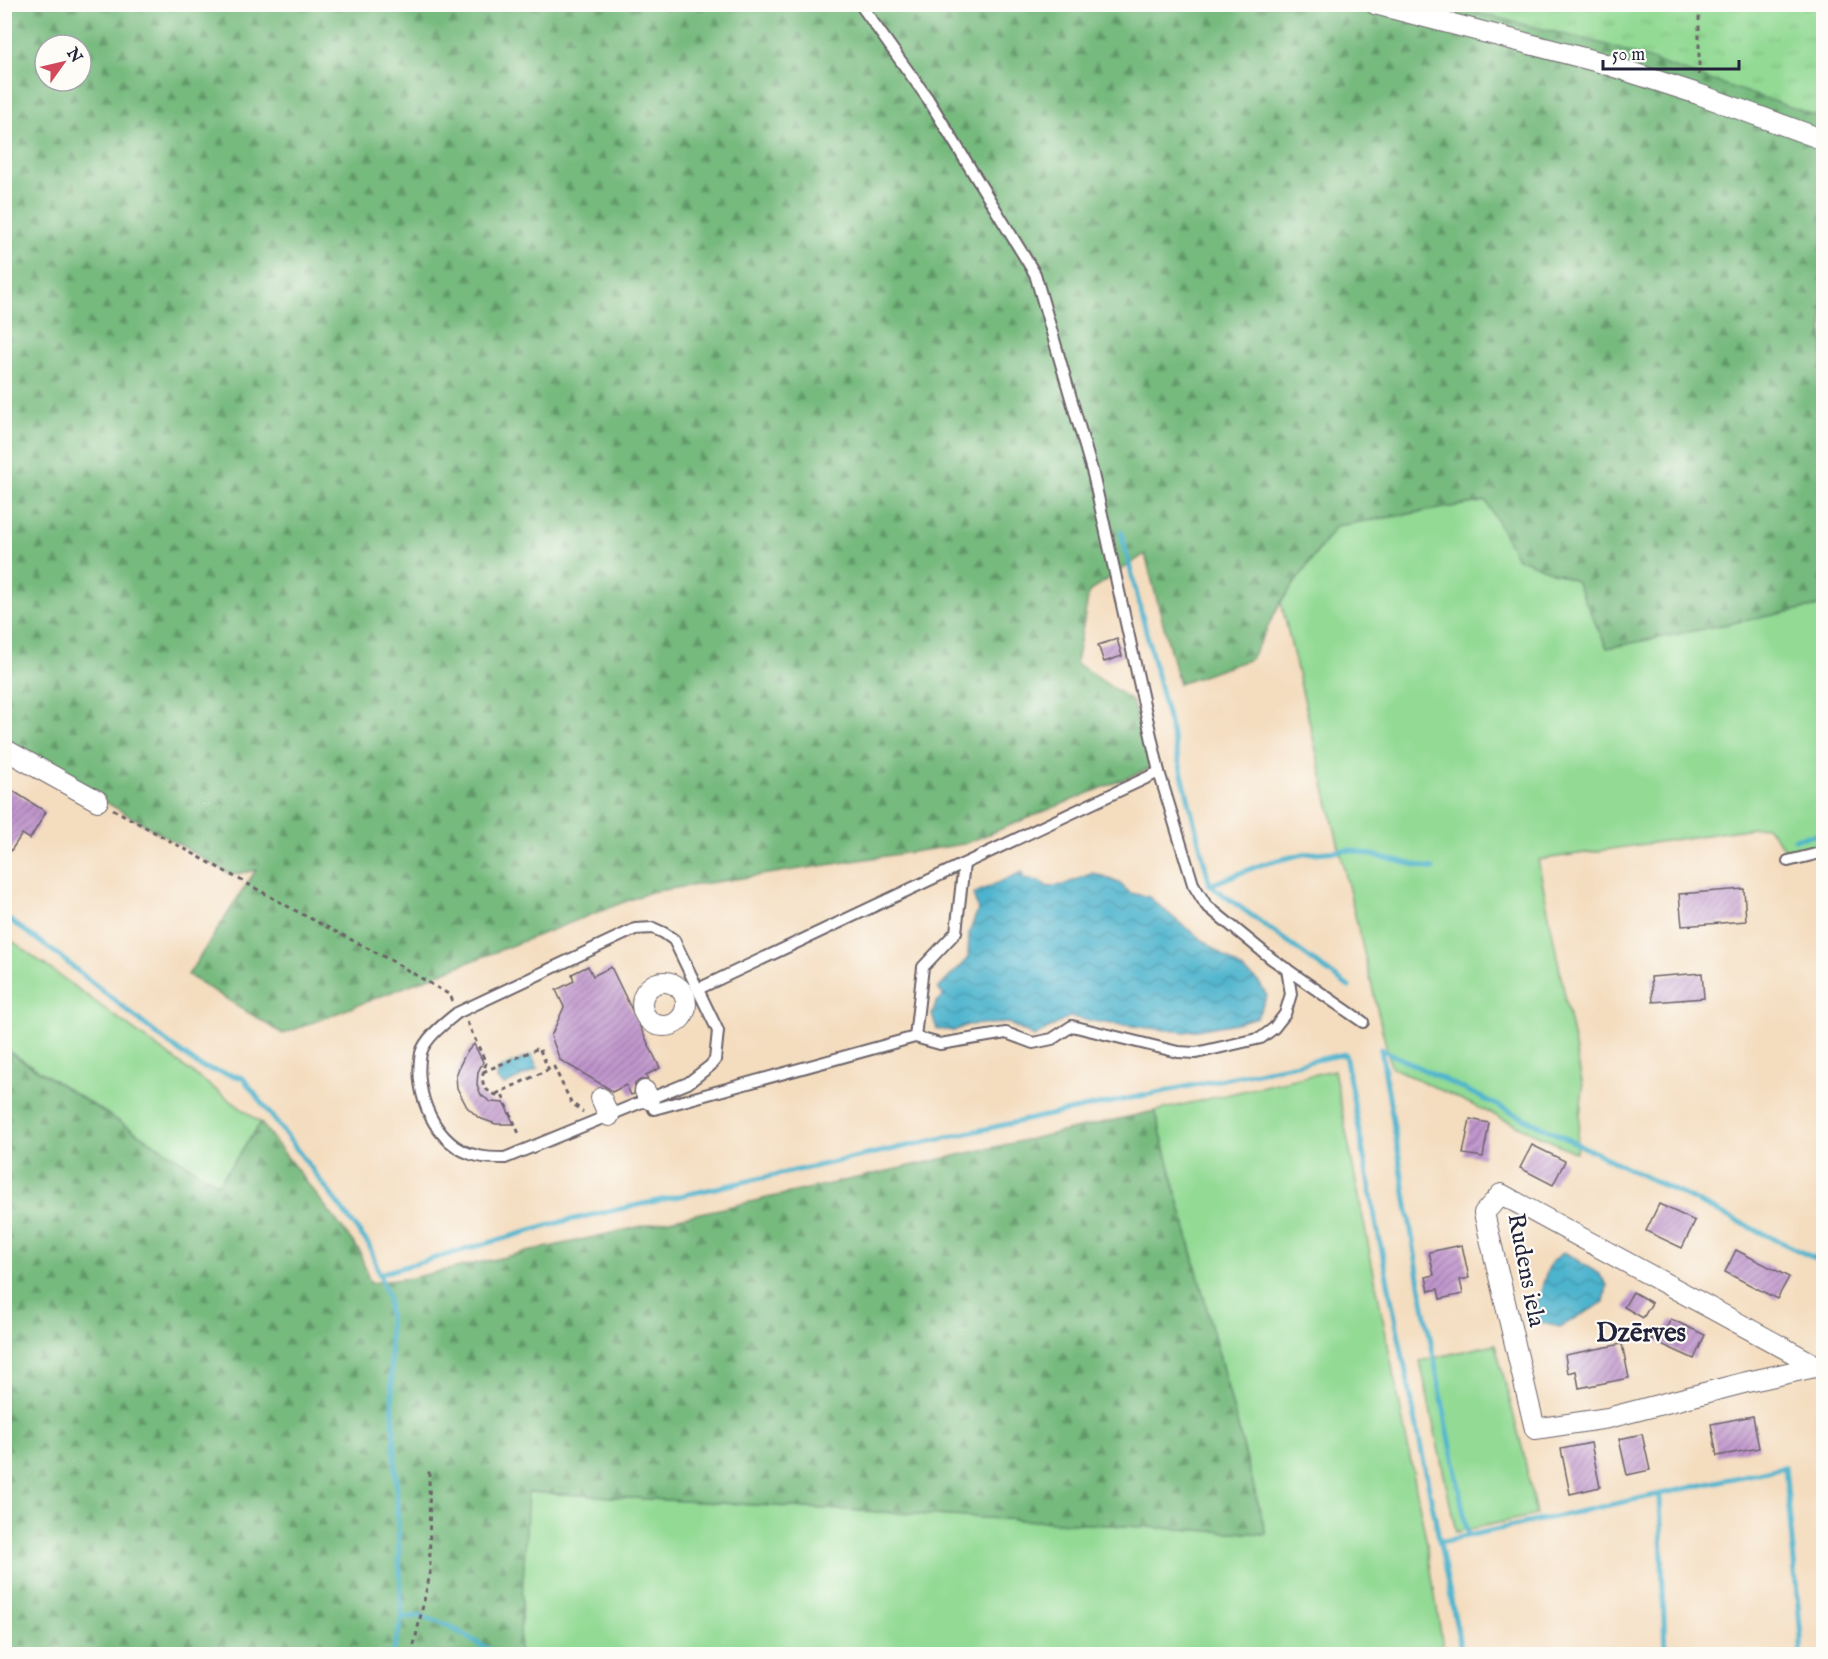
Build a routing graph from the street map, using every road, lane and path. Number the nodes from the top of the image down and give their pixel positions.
1 (860, 4) edge
2 (1375, 4) edge
3 (1699, 4) edge
4 (1698, 94) junction
5 (1824, 140) edge
6 (4, 749) edge
7 (1159, 772) junction
8 (98, 801) joint
9 (1824, 852) edge
10 (1788, 861) dead end
11 (964, 864) junction
12 (1287, 969) junction
13 (691, 992) junction
14 (459, 1012) junction
15 (1363, 1022) dead end
16 (915, 1037) junction
17 (549, 1070) junction
18 (483, 1073) junction
19 (494, 1095) junction
20 (647, 1095) junction
21 (605, 1111) junction
22 (527, 1151) junction
23 (1820, 1366) edge
24 (429, 1471) dead end
25 (412, 1654) edge

1 - 7 lane
2 - 4 street
3 - 4 path
4 - 5 street
6 - 8 street
7 - 11 lane
7 - 12 lane
8 - 14 path
9 - 10 lane
11 - 13 lane
11 - 16 lane
12 - 15 lane
12 - 16 lane
13 - 14 lane
13 - 20 lane
14 - 18 path
14 - 22 lane
16 - 20 lane
17 - 18 path
17 - 19 path
17 - 21 path
18 - 19 path
19 - 22 path
20 - 21 lane
21 - 22 lane
23 - 23 street, Rudens iela
24 - 25 path

